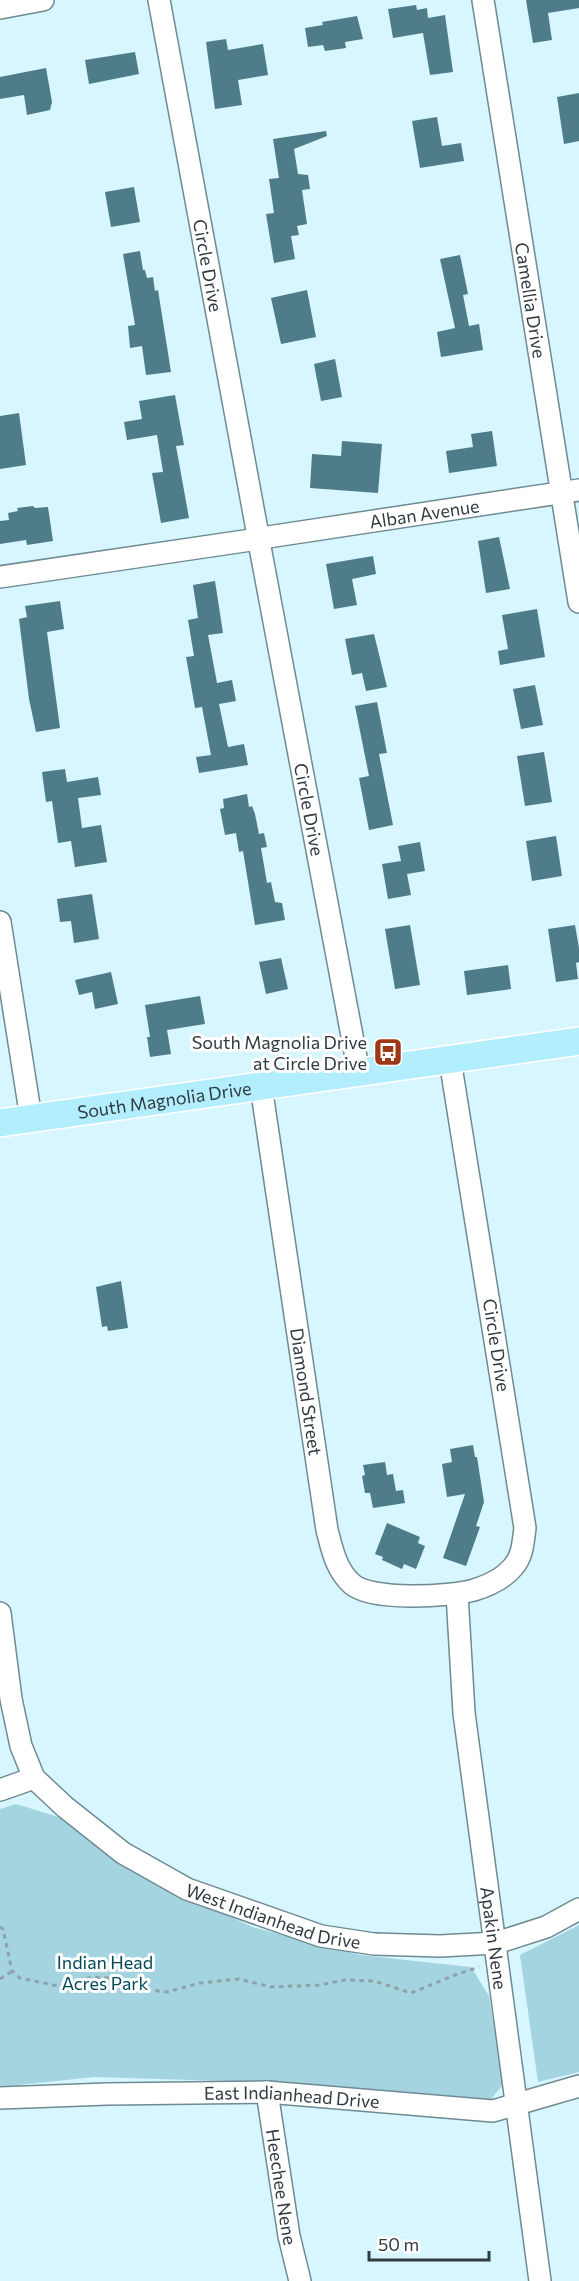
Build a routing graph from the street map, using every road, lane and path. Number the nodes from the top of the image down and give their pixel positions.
1 (43, 0) edge
2 (159, 0) edge
3 (483, 0) edge
4 (0, 8) edge
5 (570, 491) edge
6 (259, 539) junction
7 (0, 578) edge
8 (579, 602) edge
9 (0, 922) edge
10 (579, 1041) edge
11 (450, 1060) junction
12 (359, 1073) junction
13 (261, 1086) junction
14 (32, 1118) junction
15 (0, 1123) edge
16 (458, 1594) junction
17 (1, 1620) edge
18 (34, 1778) junction
19 (0, 1790) edge
20 (579, 1909) edge
21 (0, 1927) edge
22 (497, 1951) junction
23 (12, 1971) junction
24 (0, 1979) edge
25 (579, 2086) edge
26 (267, 2092) junction
27 (0, 2098) edge
28 (518, 2104) junction
29 (300, 2281) edge
30 (540, 2281) edge

1 - 4 street
2 - 6 street, Circle Drive
3 - 5 street, Camellia Drive
5 - 6 street, Alban Avenue
5 - 8 street, Camellia Drive
6 - 7 street, Alban Avenue
6 - 12 street, Circle Drive
9 - 14 street
10 - 11 main road, South Magnolia Drive
11 - 12 main road, South Magnolia Drive
11 - 16 street, Circle Drive
12 - 13 main road, South Magnolia Drive
13 - 14 main road, South Magnolia Drive
13 - 16 street, Diamond Street
14 - 15 main road, South Magnolia Drive
16 - 22 street, Apakin Nene
17 - 18 street
18 - 19 street
18 - 22 street, West Indianhead Drive
20 - 22 street, West Indianhead Drive
21 - 23 path
22 - 23 path
22 - 28 street, Apakin Nene
23 - 24 path
25 - 28 street, East Indianhead Drive
26 - 27 street, East Indianhead Drive
26 - 28 street, East Indianhead Drive
26 - 29 street, Heechee Nene
28 - 30 street, Apakin Nene

